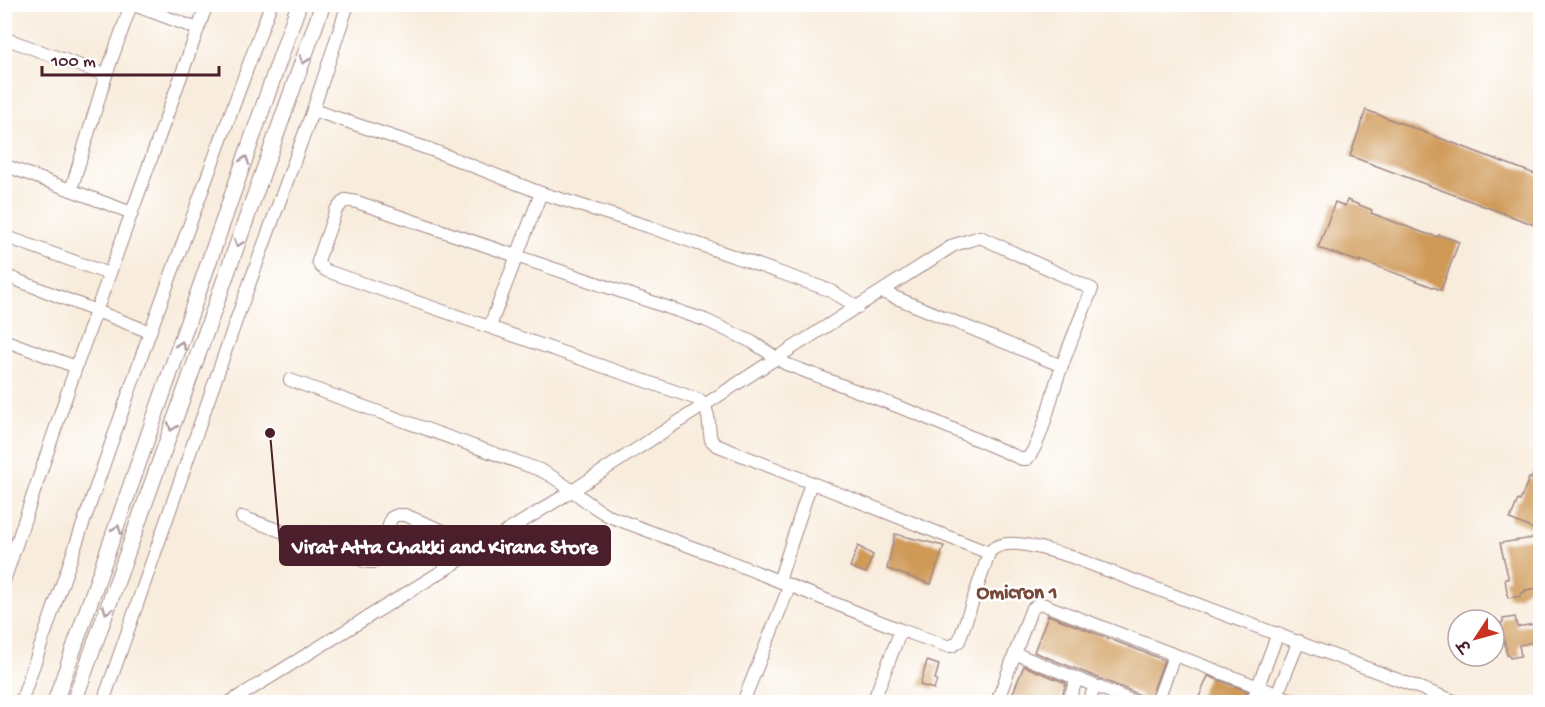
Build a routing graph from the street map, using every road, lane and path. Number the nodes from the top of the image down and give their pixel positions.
1 (207, 4) edge
2 (271, 4) edge
3 (299, 4) edge
4 (323, 4) edge
5 (348, 4) edge
6 (131, 5) edge
7 (198, 29) junction
8 (4, 38) edge
9 (106, 75) junction
10 (313, 110) junction
11 (4, 165) edge
12 (71, 190) junction
13 (541, 193) junction
14 (132, 213) junction
15 (4, 236) edge
16 (517, 257) junction
17 (109, 273) junction
18 (4, 275) edge
19 (882, 292) junction
20 (858, 307) junction
21 (97, 310) junction
22 (490, 326) junction
23 (150, 332) junction
24 (4, 340) edge
25 (777, 359) junction
26 (1062, 366) junction
27 (76, 367) junction
28 (290, 380) dead end
29 (705, 405) junction
30 (812, 483) junction
31 (572, 491) junction
32 (242, 517) dead end
33 (482, 547) junction
34 (989, 553) junction
35 (7, 567) edge
36 (4, 581) edge
37 (785, 583) junction
38 (901, 630) junction
39 (1278, 633) junction
40 (1299, 641) junction
41 (1016, 654) junction
42 (1174, 656) junction
43 (1077, 679) junction
44 (1095, 687) junction
45 (1257, 687) junction
46 (1275, 698) edge
47 (21, 702) edge
48 (55, 702) edge
49 (74, 702) edge
50 (103, 702) edge
51 (230, 702) edge
52 (743, 702) edge
53 (873, 702) edge
54 (997, 702) edge
55 (1068, 702) edge
56 (1088, 702) edge
57 (1135, 702) edge
58 (1157, 702) edge
59 (1252, 702) edge
60 (1298, 702) edge
61 (1457, 702) edge

1 - 7 street
2 - 23 street
48 -> 3 street
4 -> 49 street
5 - 10 street
6 - 7 street
6 - 9 street
7 - 14 street
8 - 9 street
9 - 12 street
10 - 13 street
10 - 50 street
11 - 12 street
12 - 14 street
13 - 16 street
13 - 20 street
14 - 17 street
15 - 17 street
16 - 22 street
16 - 22 street
16 - 25 street
17 - 21 street
18 - 21 street
19 - 20 street
19 - 26 street
19 - 26 street
20 - 25 street
21 - 23 street
21 - 27 street
22 - 29 street
23 - 47 street
24 - 27 street
25 - 26 street
25 - 29 street
27 - 35 street
28 - 31 street
29 - 30 street
29 - 31 street
30 - 34 street
30 - 37 street
31 - 33 street
31 - 37 street
32 - 33 street
33 - 51 street
34 - 38 street
34 - 39 street
35 - 36 street
37 - 38 street
37 - 52 street
38 - 53 street
39 - 40 street
39 - 45 street
40 - 46 street
40 - 61 street
41 - 42 street
41 - 43 street
41 - 54 street
42 - 45 street
42 - 58 street
43 - 44 street
43 - 55 street
44 - 56 street
44 - 57 street
45 - 46 street
45 - 59 street
46 - 60 street

